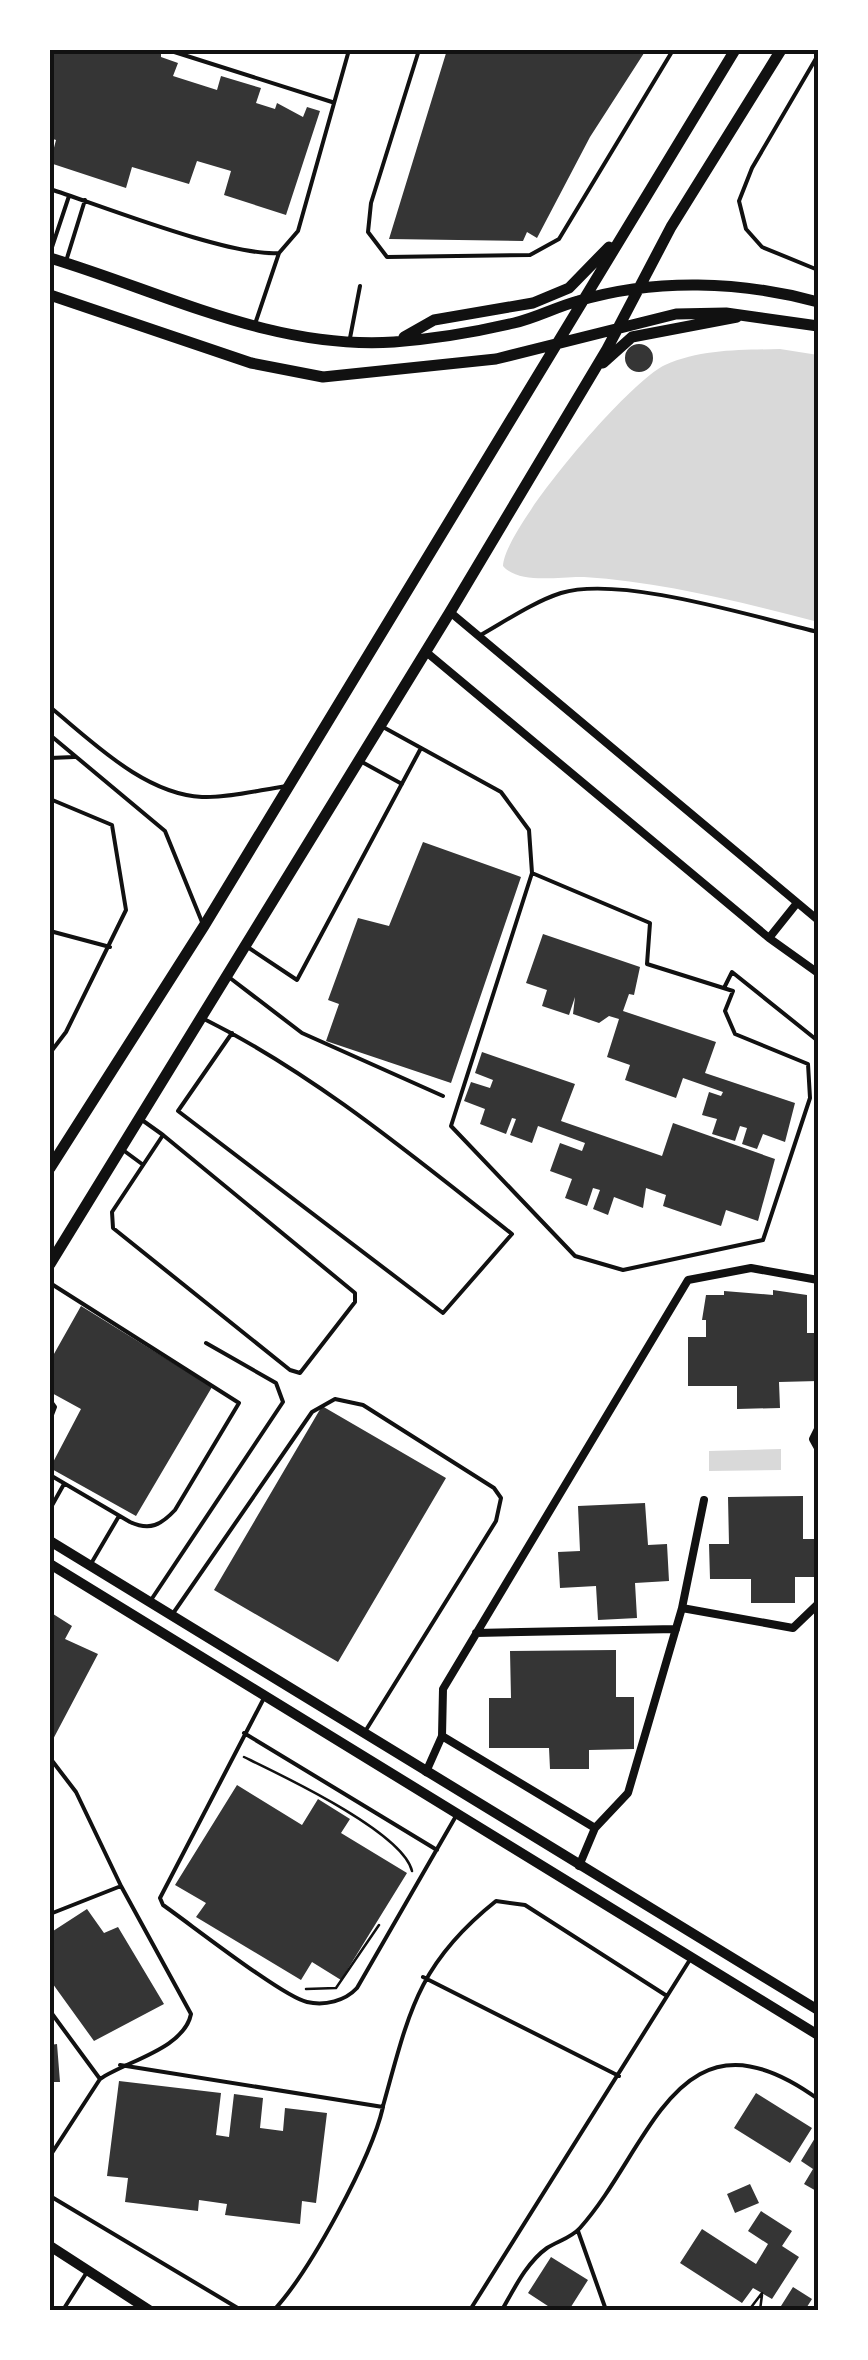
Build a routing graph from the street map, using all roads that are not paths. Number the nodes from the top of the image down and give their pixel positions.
1 (168, 50) edge
2 (419, 50) edge
3 (672, 50) edge
4 (734, 50) edge
5 (782, 50) edge
6 (347, 51) edge
7 (818, 55) edge
8 (332, 102) junction
9 (50, 189) edge
10 (69, 195) junction
11 (85, 200) junction
12 (630, 223) junction
13 (279, 252) junction
14 (50, 255) edge
15 (66, 262) junction
16 (818, 270) edge
17 (360, 286) dead end
18 (638, 290) junction
19 (50, 295) edge
20 (580, 300) junction
21 (818, 302) edge
22 (741, 315) junction
23 (818, 326) edge
24 (254, 327) junction
25 (618, 327) junction
26 (350, 342) junction
27 (396, 342) junction
28 (553, 346) junction
29 (594, 370) junction
30 (450, 612) junction
31 (818, 632) edge
32 (478, 636) junction
33 (425, 651) junction
34 (50, 707) edge
35 (378, 724) junction
36 (50, 735) edge
37 (421, 748) junction
38 (74, 757) junction
39 (50, 758) edge
40 (358, 760) junction
41 (402, 784) junction
42 (287, 786) junction
43 (50, 798) edge
44 (532, 873) junction
45 (797, 903) junction
46 (818, 920) edge
47 (204, 926) junction
48 (50, 930) edge
49 (768, 938) junction
50 (246, 946) junction
51 (110, 947) junction
52 (818, 973) edge
53 (228, 976) junction
54 (724, 987) junction
55 (202, 1018) junction
56 (232, 1033) junction
57 (818, 1040) edge
58 (50, 1054) edge
59 (443, 1096) dead end
60 (142, 1120) junction
61 (163, 1135) junction
62 (123, 1150) junction
63 (142, 1164) junction
64 (50, 1168) edge
65 (50, 1264) edge
66 (818, 1280) edge
67 (50, 1283) edge
68 (206, 1342) dead end
69 (50, 1400) edge
70 (50, 1420) edge
71 (818, 1428) edge
72 (818, 1448) edge
73 (50, 1475) edge
74 (64, 1484) junction
75 (704, 1500) dead end
76 (50, 1509) edge
77 (119, 1516) junction
78 (50, 1541) edge
79 (50, 1564) edge
80 (90, 1566) junction
81 (149, 1604) junction
82 (818, 1604) edge
83 (682, 1608) junction
84 (171, 1616) junction
85 (676, 1630) junction
86 (476, 1634) junction
87 (264, 1697) junction
88 (244, 1734) junction
89 (364, 1734) junction
90 (442, 1736) junction
91 (50, 1758) edge
92 (426, 1772) junction
93 (456, 1816) junction
94 (596, 1828) junction
95 (437, 1850) junction
96 (580, 1866) junction
97 (121, 1886) junction
98 (50, 1914) edge
99 (692, 1956) junction
100 (424, 1977) junction
101 (667, 1996) junction
102 (818, 2010) edge
103 (50, 2011) edge
104 (818, 2035) edge
105 (120, 2065) junction
106 (620, 2076) junction
107 (100, 2079) junction
108 (818, 2099) edge
109 (384, 2106) junction
110 (50, 2156) edge
111 (50, 2196) edge
112 (578, 2231) junction
113 (50, 2246) edge
114 (88, 2270) junction
115 (63, 2310) edge
116 (150, 2310) edge
117 (241, 2310) edge
118 (274, 2310) edge
119 (470, 2310) edge
120 (502, 2310) edge
121 (606, 2310) edge

1 - 8 lane
2 - 3 lane
4 - 12 main road
5 - 18 main road
6 - 8 lane
7 - 16 lane
8 - 13 lane
9 - 10 lane
10 - 11 lane
10 - 14 lane
11 - 13 lane
11 - 15 lane
12 - 20 main road
12 - 27 main road
13 - 24 lane
14 - 15 main road
15 - 24 main road
17 - 26 lane
18 - 20 main road
18 - 21 main road
18 - 25 main road
19 - 28 main road
20 - 27 main road
20 - 28 main road
22 - 23 main road
22 - 25 main road
22 - 29 main road
24 - 26 main road
25 - 28 main road
25 - 29 main road
26 - 27 main road
28 - 42 main road
29 - 30 main road
30 - 32 street
30 - 33 main road
31 - 32 lane
32 - 45 street
33 - 35 main road
33 - 49 street
34 - 42 lane
35 - 37 lane
35 - 40 main road
36 - 38 lane
37 - 41 lane
37 - 44 lane
38 - 39 lane
38 - 47 lane
40 - 41 lane
40 - 50 main road
41 - 50 lane
42 - 47 main road
43 - 51 lane
44 - 54 lane
44 - 54 lane
45 - 46 street
45 - 49 street
47 - 64 main road
48 - 51 lane
49 - 52 street
50 - 53 main road
51 - 58 lane
53 - 55 main road
53 - 59 lane
54 - 57 lane
55 - 56 lane
55 - 60 main road
56 - 56 lane
60 - 61 lane
60 - 62 main road
61 - 63 lane
61 - 63 lane
62 - 63 lane
62 - 65 main road
66 - 86 street
67 - 77 lane
68 - 81 lane
69 - 70 lane
71 - 72 street
73 - 74 lane
74 - 76 lane
74 - 77 lane
75 - 83 street
77 - 80 lane
78 - 80 street
79 - 87 street
80 - 81 street
81 - 84 street
82 - 83 street
83 - 85 street
84 - 89 street
84 - 89 lane
85 - 86 street
85 - 94 street
86 - 90 street
87 - 88 lane
87 - 93 street
88 - 95 lane
88 - 95 lane
89 - 92 street
90 - 92 street
90 - 94 street
91 - 97 lane
92 - 96 street
93 - 95 lane
93 - 99 street
94 - 96 street
96 - 102 street
97 - 98 lane
97 - 105 lane
99 - 101 lane
99 - 104 street
100 - 101 lane
100 - 106 lane
100 - 109 lane
101 - 106 lane
103 - 107 lane
105 - 107 lane
105 - 109 lane
106 - 119 lane
107 - 110 lane
108 - 112 lane
109 - 118 lane
111 - 117 lane
112 - 120 lane
112 - 121 lane
113 - 114 street
114 - 115 lane
114 - 116 street

